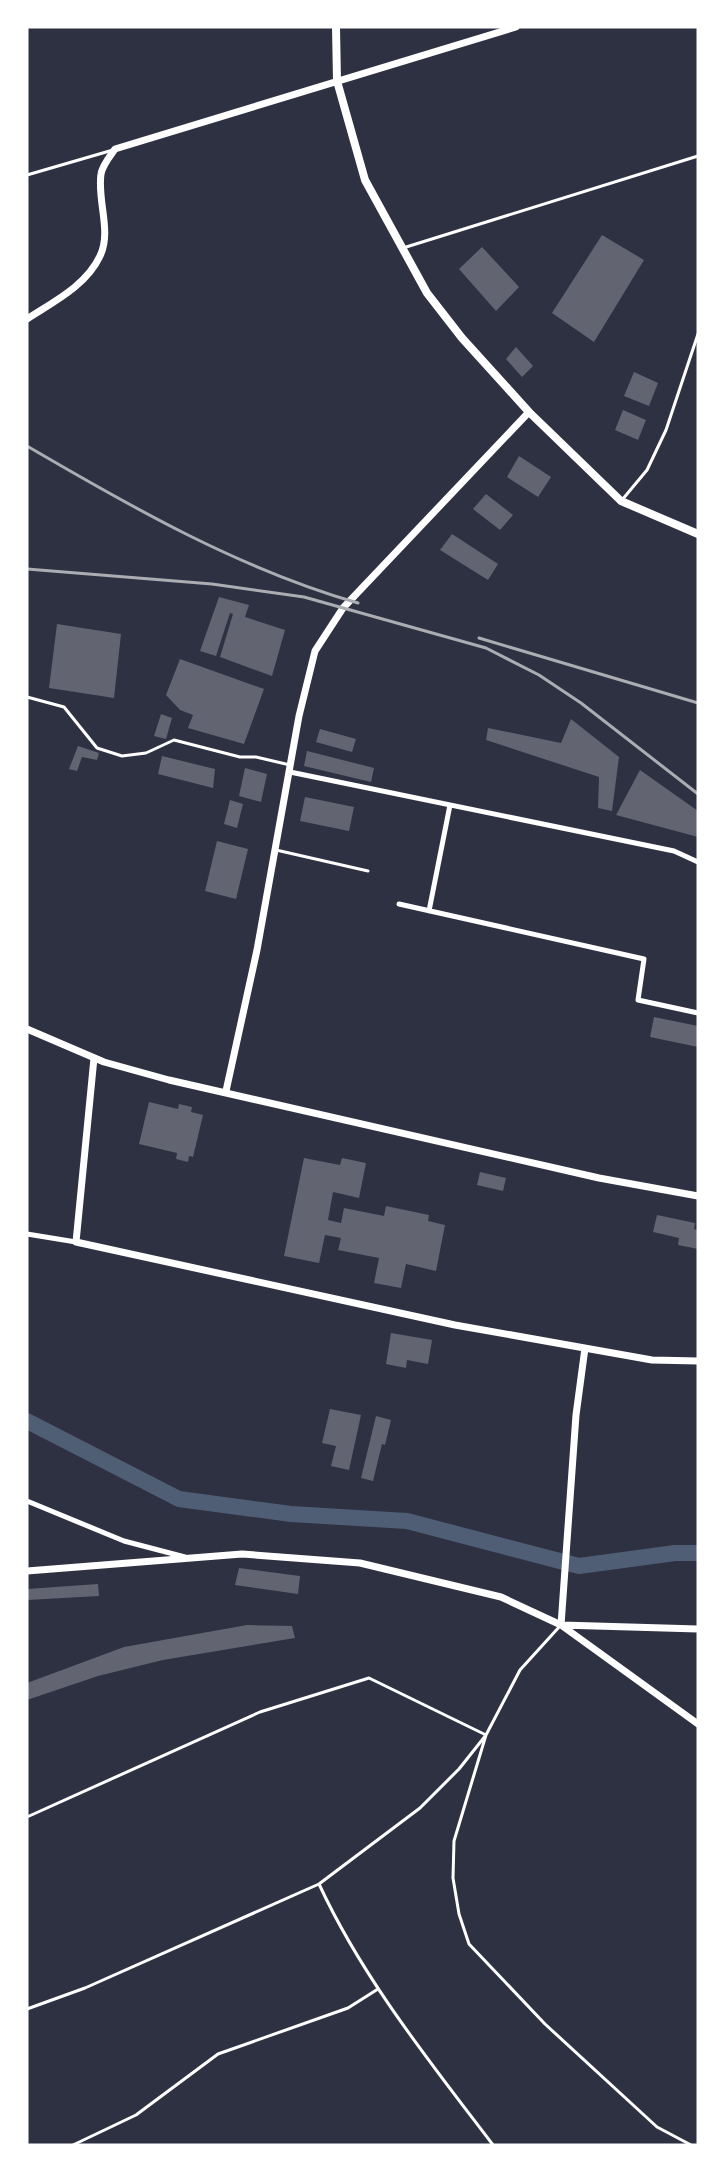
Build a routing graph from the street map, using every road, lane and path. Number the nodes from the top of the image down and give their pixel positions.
1 (336, 27) edge
2 (516, 27) edge
3 (337, 81) junction
4 (115, 149) junction
5 (698, 156) edge
6 (27, 175) edge
7 (402, 249) junction
8 (27, 319) edge
9 (698, 334) edge
10 (529, 412) junction
11 (621, 501) junction
12 (698, 534) edge
13 (27, 697) edge
14 (291, 769) junction
15 (450, 805) junction
16 (275, 850) junction
17 (698, 862) edge
18 (368, 871) dead end
19 (399, 904) dead end
20 (429, 911) junction
21 (698, 1013) edge
22 (27, 1029) edge
23 (94, 1058) junction
24 (226, 1091) junction
25 (698, 1196) edge
26 (27, 1234) edge
27 (76, 1242) junction
28 (585, 1348) junction
29 (698, 1361) edge
30 (27, 1501) edge
31 (189, 1558) junction
32 (27, 1571) edge
33 (561, 1625) junction
34 (698, 1629) edge
35 (698, 1724) edge
36 (486, 1735) junction
37 (27, 1817) edge
38 (319, 1884) junction
39 (378, 1989) junction
40 (27, 2010) edge
41 (73, 2145) edge
42 (493, 2145) edge
43 (691, 2145) edge

1 - 3 main road
2 - 3 street
3 - 4 street
3 - 7 main road
4 - 6 lane
4 - 8 street
5 - 7 lane
7 - 10 main road
9 - 11 lane
10 - 11 main road
10 - 14 street
11 - 12 main road
13 - 14 lane
14 - 15 street
14 - 16 street
15 - 17 street
15 - 20 street
16 - 18 lane
16 - 24 street
19 - 20 street
20 - 21 street
22 - 23 street
23 - 24 street
23 - 27 street
24 - 25 street
26 - 27 street
27 - 28 street
28 - 29 street
28 - 33 street
30 - 31 street
31 - 32 street
31 - 33 street
33 - 34 street
33 - 35 street
33 - 36 lane
36 - 37 lane
36 - 38 lane
36 - 43 lane
38 - 39 lane
38 - 40 lane
39 - 41 lane
39 - 42 lane

